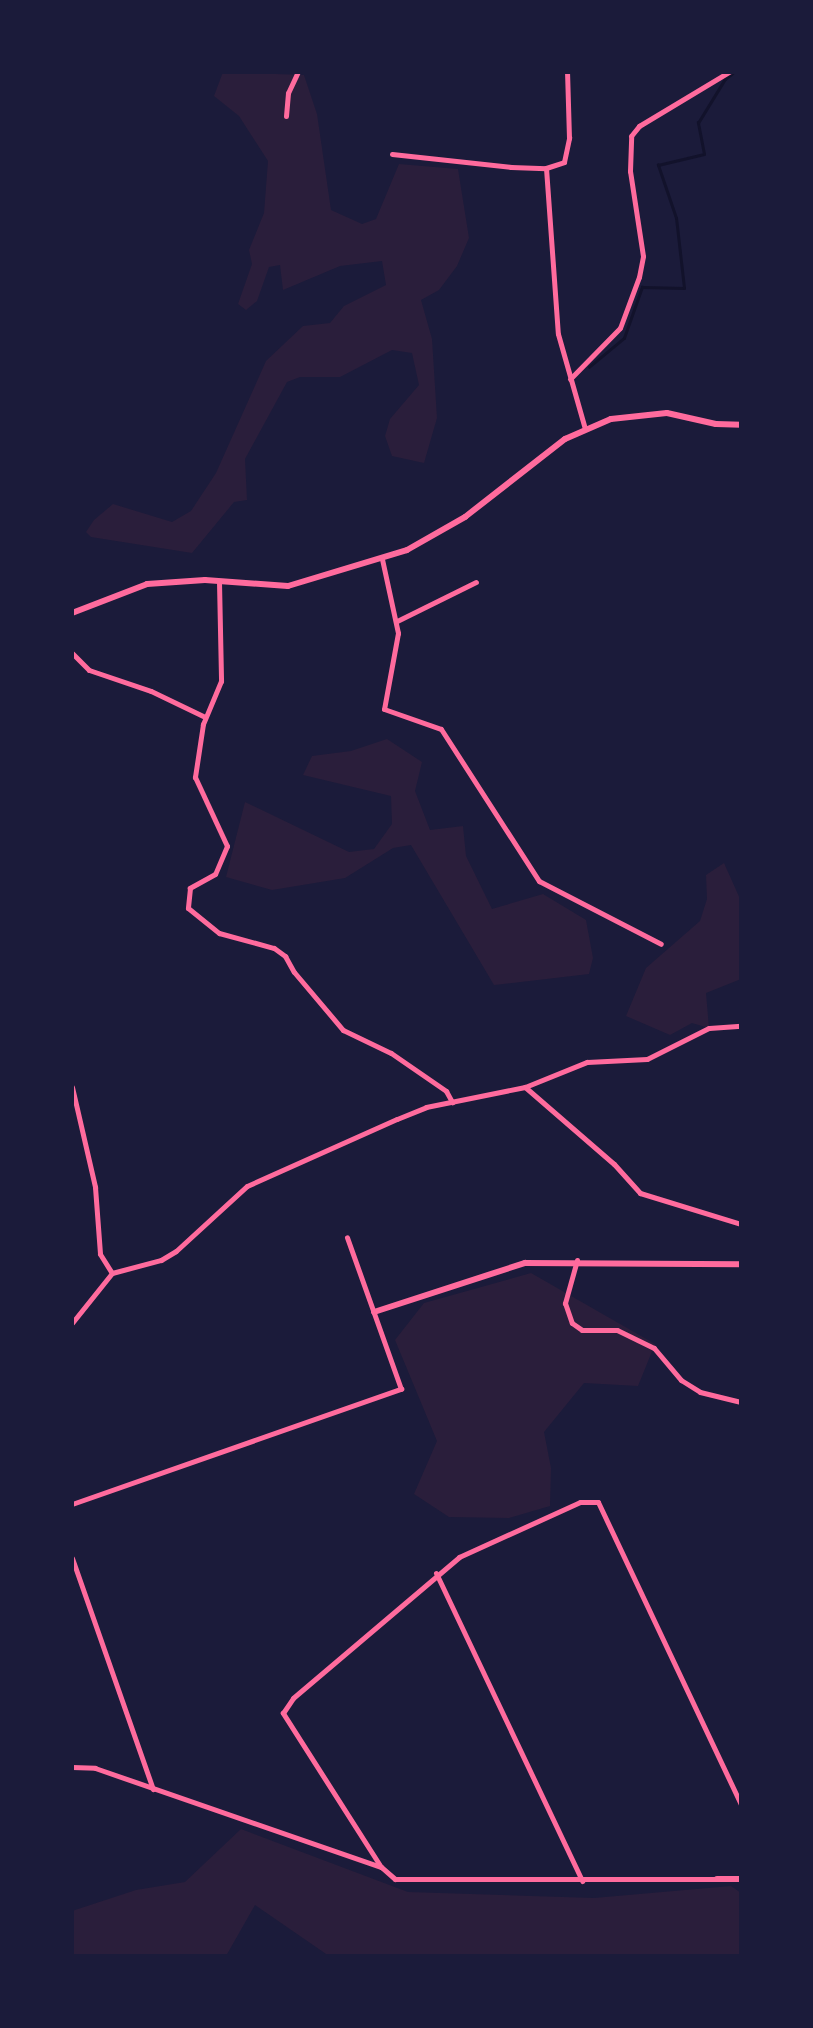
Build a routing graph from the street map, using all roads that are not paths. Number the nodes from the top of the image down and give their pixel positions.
1 (298, 72) edge
2 (567, 72) edge
3 (729, 72) edge
4 (286, 116) dead end
5 (392, 154) dead end
6 (546, 168) junction
7 (570, 380) junction
8 (741, 425) edge
9 (585, 429) junction
10 (382, 559) junction
11 (219, 582) junction
12 (476, 582) dead end
13 (72, 612) edge
14 (397, 621) junction
15 (72, 653) edge
16 (205, 717) junction
17 (661, 944) dead end
18 (741, 1026) edge
19 (72, 1087) edge
20 (524, 1087) junction
21 (452, 1102) junction
22 (741, 1224) edge
23 (347, 1237) dead end
24 (577, 1259) junction
25 (741, 1264) edge
26 (112, 1273) junction
27 (374, 1312) junction
28 (72, 1323) edge
29 (741, 1402) edge
30 (72, 1504) edge
31 (72, 1558) edge
32 (436, 1573) junction
33 (72, 1767) edge
34 (153, 1789) junction
35 (741, 1804) edge
36 (381, 1867) junction
37 (717, 1879) joint
38 (741, 1880) edge
39 (582, 1881) junction

1 - 4 street
2 - 6 street
3 - 7 street
5 - 6 street
6 - 7 street
7 - 9 street
8 - 9 street
9 - 10 street
10 - 11 street
10 - 14 street
11 - 13 street
11 - 16 street
12 - 14 street
14 - 17 street
15 - 16 street
16 - 21 street
18 - 20 street
19 - 26 street
20 - 21 street
20 - 22 street
21 - 26 street
23 - 27 street
24 - 25 street
24 - 27 street
24 - 29 street
26 - 28 street
27 - 30 street
31 - 34 street
32 - 35 street
32 - 36 street
32 - 39 street
33 - 34 street
34 - 36 street
36 - 39 street
37 - 38 street
37 - 39 street

